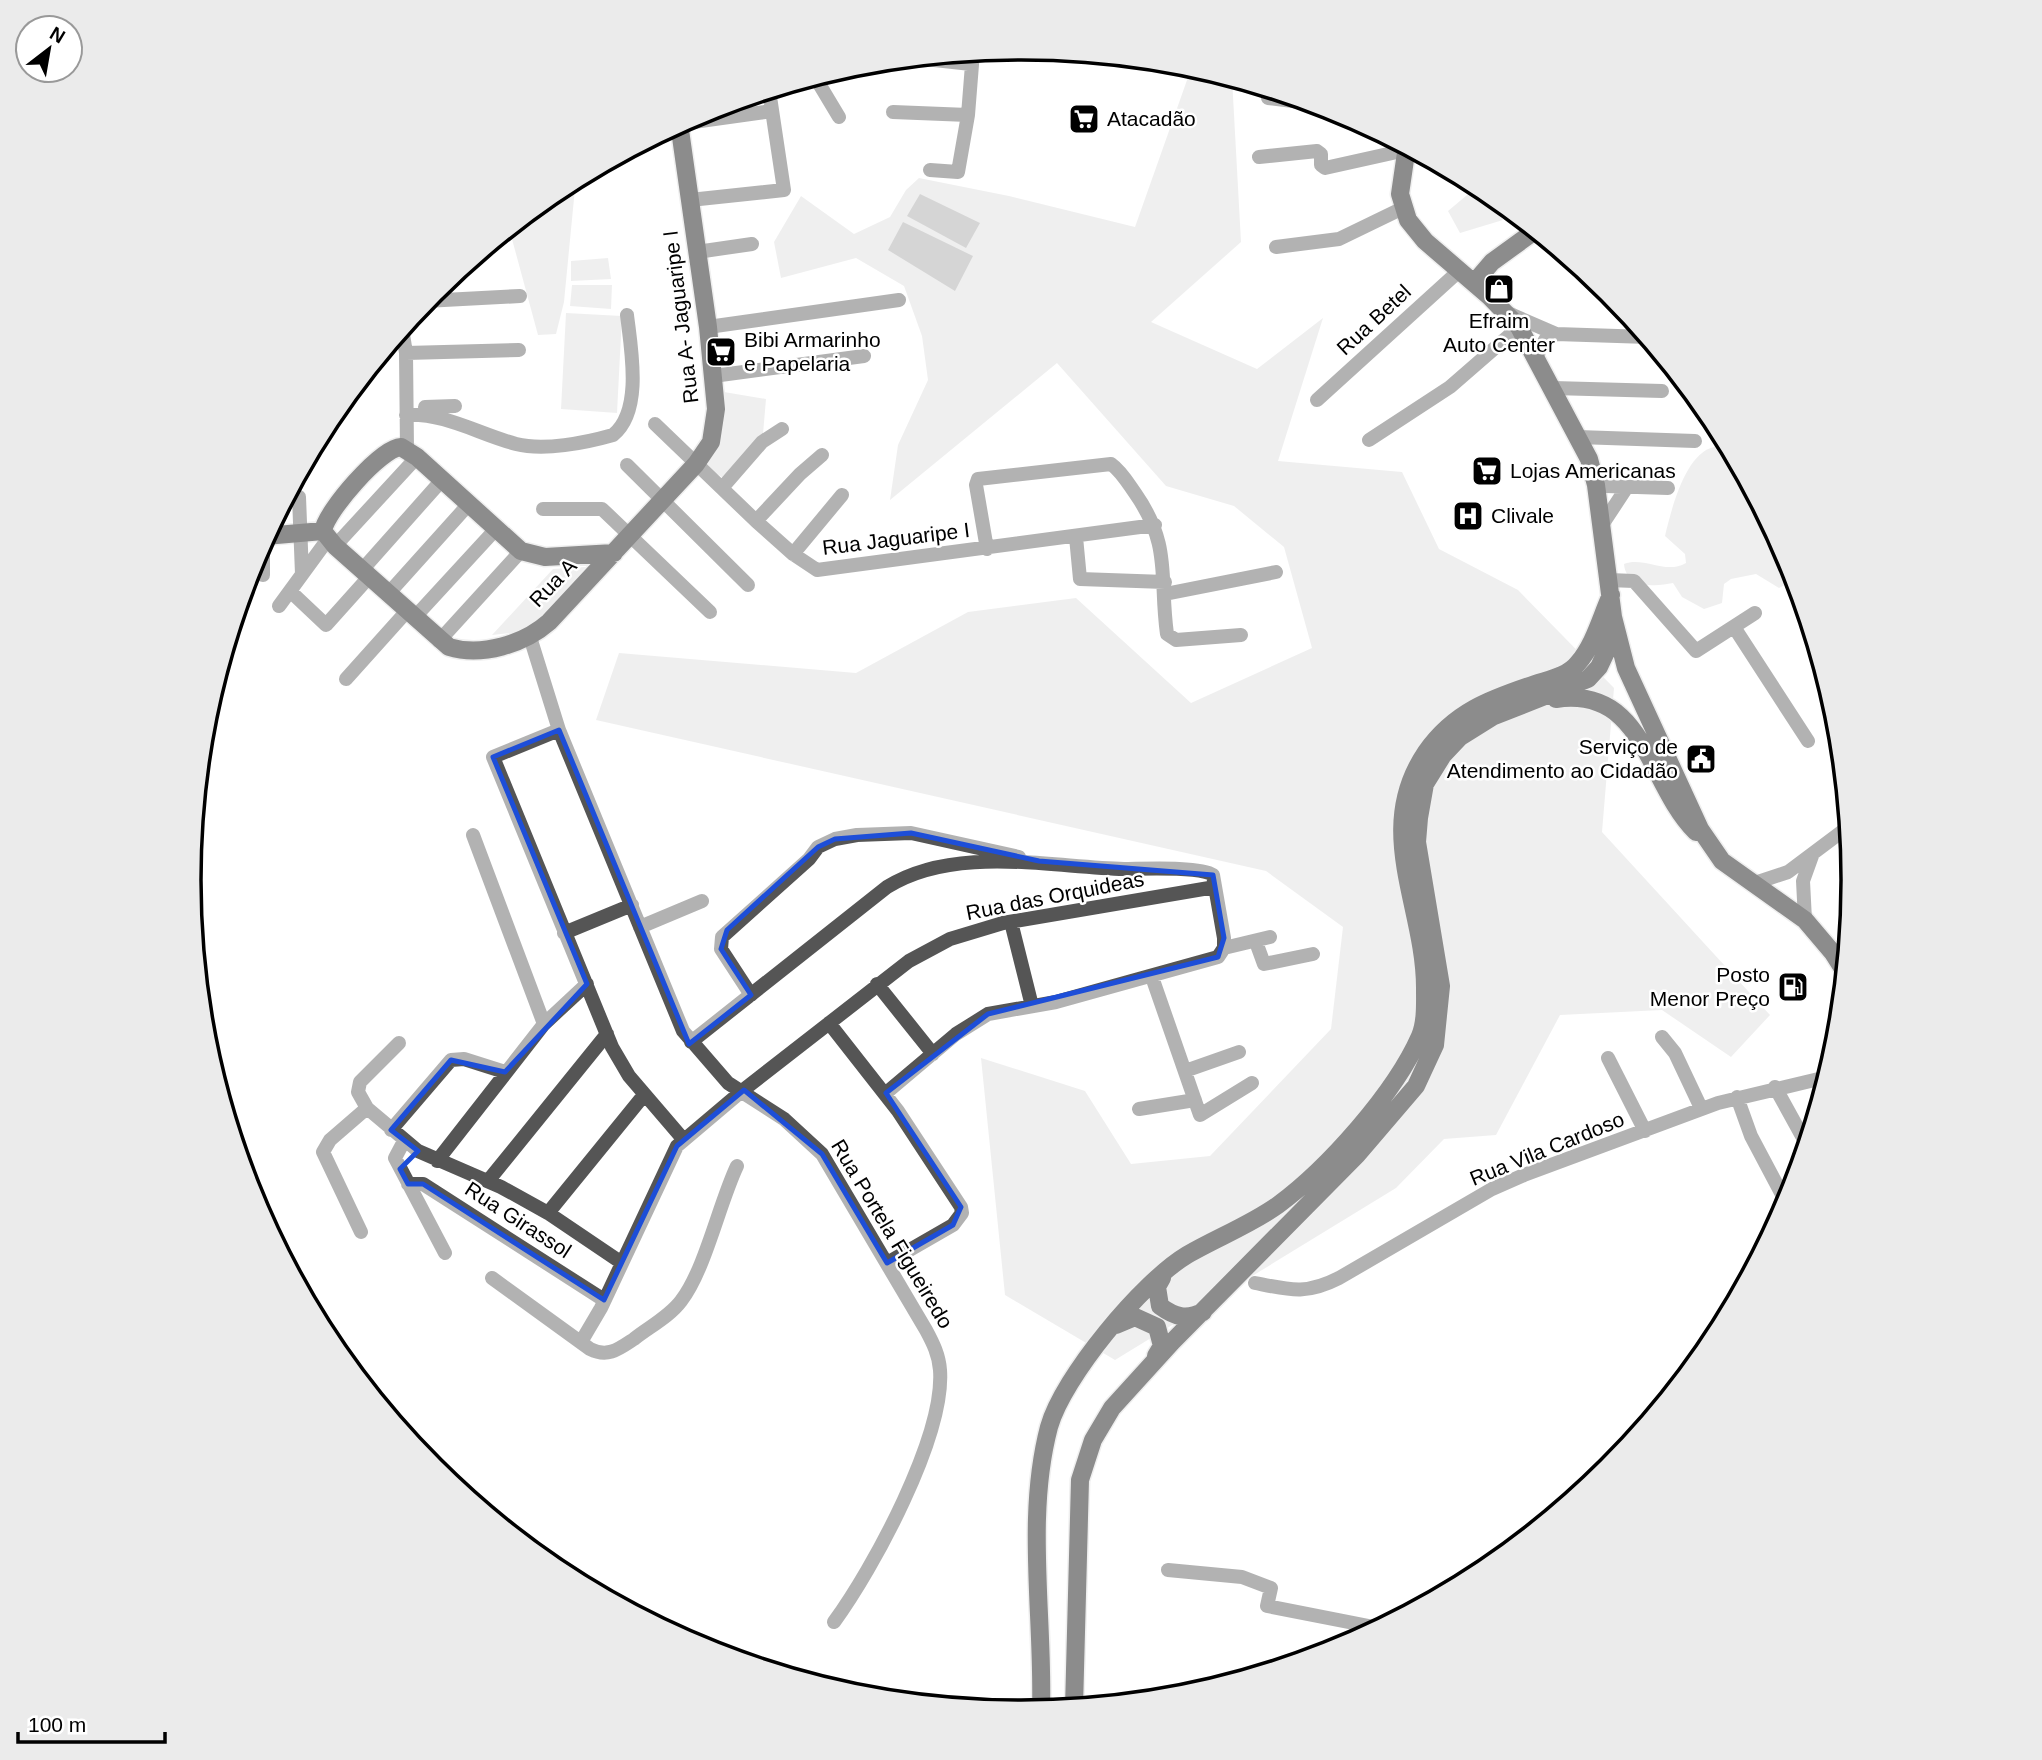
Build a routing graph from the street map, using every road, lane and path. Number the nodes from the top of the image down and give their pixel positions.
1 (972, 61) edge
2 (820, 85) edge
3 (770, 99) edge
4 (1268, 99) dead end
5 (1274, 100) edge
6 (772, 111) junction
7 (893, 112) dead end
8 (968, 115) junction
9 (839, 117) dead end
10 (717, 118) edge
11 (681, 134) edge
12 (1396, 150) edge
13 (1405, 155) edge
14 (1259, 157) dead end
15 (930, 170) dead end
16 (690, 200) junction
17 (1403, 208) junction
18 (1529, 236) edge
19 (752, 244) dead end
20 (1276, 247) dead end
21 (1436, 251) junction
22 (697, 252) junction
23 (1494, 266) junction
24 (1460, 271) junction
25 (1477, 286) junction
26 (520, 296) dead end
27 (442, 299) edge
28 (899, 300) dead end
29 (1501, 308) junction
30 (627, 315) dead end
31 (708, 327) junction
32 (1519, 327) junction
33 (1556, 334) junction
34 (1636, 337) edge
35 (404, 339) edge
36 (519, 350) dead end
37 (406, 353) junction
38 (864, 356) dead end
39 (1536, 357) junction
40 (713, 376) junction
41 (1553, 388) junction
42 (1662, 391) dead end
43 (1317, 400) dead end
44 (455, 406) dead end
45 (407, 411) junction
46 (655, 424) dead end
47 (782, 429) dead end
48 (1578, 437) junction
49 (1369, 440) dead end
50 (1695, 441) dead end
51 (412, 453) junction
52 (822, 455) dead end
53 (696, 464) junction
54 (627, 465) dead end
55 (442, 480) junction
56 (1606, 486) dead end
57 (1627, 486) junction
58 (722, 488) junction
59 (1668, 488) dead end
60 (842, 495) dead end
61 (299, 497) dead end
62 (663, 501) junction
63 (468, 505) junction
64 (543, 509) dead end
65 (756, 521) junction
66 (1155, 525) junction
67 (1602, 525) junction
68 (495, 530) junction
69 (300, 534) junction
70 (629, 536) junction
71 (276, 537) edge
72 (1076, 537) junction
73 (329, 539) junction
74 (988, 549) junction
75 (521, 551) junction
76 (614, 553) junction
77 (793, 554) junction
78 (263, 565) edge
79 (1276, 572) dead end
80 (302, 574) junction
81 (365, 574) junction
82 (263, 575) dead end
83 (748, 584) dead end
84 (1165, 588) junction
85 (1610, 588) junction
86 (290, 591) junction
87 (388, 594) junction
88 (279, 606) dead end
89 (710, 612) dead end
90 (1755, 613) dead end
91 (410, 615) junction
92 (1734, 627) junction
93 (1616, 631) junction
94 (1241, 635) dead end
95 (530, 637) junction
96 (439, 641) junction
97 (346, 679) dead end
98 (1539, 701) junction
99 (559, 730) junction
100 (1808, 741) dead end
101 (1840, 834) edge
102 (473, 835) dead end
103 (1709, 845) junction
104 (1813, 855) junction
105 (1039, 861) junction
106 (1788, 872) junction
107 (1803, 881) junction
108 (1752, 884) junction
109 (1215, 887) junction
110 (702, 901) dead end
111 (632, 905) junction
112 (1805, 920) junction
113 (1011, 922) junction
114 (640, 927) junction
115 (564, 933) junction
116 (1224, 948) junction
117 (1313, 954) dead end
118 (1837, 960) edge
119 (1152, 977) junction
120 (587, 984) junction
121 (877, 984) junction
122 (751, 995) junction
123 (1032, 1006) junction
124 (829, 1023) junction
125 (544, 1024) junction
126 (607, 1034) junction
127 (1662, 1037) dead end
128 (691, 1042) junction
129 (399, 1043) dead end
130 (1239, 1052) dead end
131 (933, 1054) junction
132 (1608, 1058) dead end
133 (505, 1072) junction
134 (1185, 1072) junction
135 (1817, 1079) edge
136 (1252, 1083) dead end
137 (1775, 1087) junction
138 (743, 1091) junction
139 (886, 1093) junction
140 (645, 1095) junction
141 (1737, 1097) junction
142 (1195, 1100) junction
143 (367, 1108) junction
144 (1701, 1108) junction
145 (1139, 1109) dead end
146 (390, 1130) junction
147 (1645, 1131) junction
148 (1801, 1134) edge
149 (683, 1139) junction
150 (404, 1141) junction
151 (418, 1151) junction
152 (437, 1161) junction
153 (737, 1166) dead end
154 (400, 1169) junction
155 (488, 1181) junction
156 (408, 1184) junction
157 (1780, 1191) edge
158 (548, 1213) junction
159 (361, 1232) dead end
160 (445, 1253) dead end
161 (622, 1263) junction
162 (887, 1263) junction
163 (1174, 1265) junction
164 (492, 1278) dead end
165 (1255, 1283) dead end
166 (604, 1300) junction
167 (1207, 1310) junction
168 (1111, 1328) junction
169 (581, 1342) junction
170 (1151, 1366) junction
171 (1168, 1570) dead end
172 (834, 1622) dead end
173 (1364, 1625) edge
174 (1074, 1699) edge
175 (1041, 1700) edge

1 - 8 street
2 - 9 street
3 - 6 street
4 - 5 street
6 - 10 street
6 - 16 street
7 - 8 street
8 - 15 street
11 - 16 main road, Rua A- Jaguaripe I
12 - 14 street
13 - 17 main road
16 - 22 main road, Rua A- Jaguaripe I
17 - 20 street
17 - 21 main road
18 - 23 main road
19 - 22 street
21 - 23 main road
21 - 24 main road
22 - 31 main road, Rua A- Jaguaripe I
23 - 25 main road
23 - 29 main road
24 - 25 main road
24 - 43 street, Rua Betel
25 - 29 main road
26 - 27 street
28 - 31 street
29 - 32 main road
29 - 33 street
30 - 45 street
31 - 40 main road, Rua A- Jaguaripe I
32 - 39 main road
32 - 49 street
33 - 34 street
33 - 39 street
35 - 37 street
36 - 37 street
37 - 45 street
38 - 40 street
39 - 41 main road
40 - 53 main road, Rua A- Jaguaripe I
41 - 42 street
41 - 48 main road
44 - 45 street
45 - 51 street
46 - 53 street, Rua Jaguaripe I
47 - 58 street
48 - 50 street
48 - 67 main road
51 - 55 main road
51 - 73 street
51 - 73 main road
52 - 65 street
53 - 58 street, Rua Jaguaripe I
53 - 62 main road, Rua A- Jaguaripe I
54 - 62 street
55 - 63 main road
55 - 81 street
56 - 57 street
57 - 59 street
57 - 67 street
58 - 65 street, Rua Jaguaripe I
60 - 77 street
61 - 69 street
62 - 70 main road, Rua A- Jaguaripe I
62 - 83 street
63 - 68 main road
63 - 87 street
64 - 70 street
65 - 77 street, Rua Jaguaripe I
66 - 72 street, Rua Jaguaripe I
66 - 74 street
66 - 84 street
67 - 85 main road
68 - 75 main road
68 - 91 street
69 - 71 main road
69 - 73 main road
69 - 80 street
70 - 76 main road, Rua A- Jaguaripe I
70 - 89 street
72 - 74 street, Rua Jaguaripe I
72 - 84 street
73 - 80 street
73 - 81 main road, Rua A
74 - 77 street, Rua Jaguaripe I
75 - 76 main road, Rua A
75 - 96 street
76 - 95 main road, Rua A
78 - 82 street
79 - 84 street
80 - 86 street
81 - 86 street
81 - 87 main road, Rua A
84 - 94 street
85 - 92 street
85 - 93 main road
85 - 163 main road
86 - 88 street
87 - 91 main road, Rua A
90 - 92 street
91 - 96 main road, Rua A
91 - 97 street
92 - 100 street
93 - 98 main road
93 - 103 main road
95 - 96 main road, Rua A
95 - 99 street, Rua Portela Figueiredo
98 - 103 main road
98 - 167 main road
99 - 111 street, Rua Portela Figueiredo
99 - 115 street
101 - 104 street
102 - 125 street
103 - 108 main road
104 - 106 street
104 - 107 street
105 - 109 street
105 - 122 street
105 - 122 street
106 - 107 street
106 - 108 street
107 - 112 street
108 - 112 main road
109 - 113 street, Rua das Orquideas
109 - 116 street
110 - 114 street
111 - 114 street, Rua Portela Figueiredo
111 - 115 street
112 - 118 main road
113 - 121 street, Rua das Orquideas
113 - 123 street
114 - 128 street, Rua Portela Figueiredo
115 - 120 street
116 - 117 street
116 - 119 street
119 - 123 street
119 - 134 street
120 - 125 street
120 - 126 street
121 - 124 street, Rua das Orquideas
121 - 131 street
122 - 128 street
123 - 131 street
124 - 138 street, Rua das Orquideas
124 - 139 street
125 - 133 street
126 - 140 street
126 - 155 street
127 - 144 street
128 - 138 street, Rua Portela Figueiredo
129 - 143 street
130 - 134 street
131 - 139 street
132 - 147 street
133 - 146 street
133 - 152 street
134 - 142 street
135 - 137 street, Rua Vila Cardoso
136 - 142 street
137 - 141 street, Rua Vila Cardoso
137 - 148 street
138 - 149 street, Rua das Orquideas
138 - 162 street, Rua Portela Figueiredo
139 - 162 street
140 - 149 street
140 - 158 street
141 - 144 street, Rua Vila Cardoso
141 - 157 street
142 - 145 street
143 - 146 street
143 - 159 street
144 - 147 street, Rua Vila Cardoso
146 - 150 street
147 - 165 street, Rua Vila Cardoso
149 - 161 street
150 - 151 street
150 - 154 street
151 - 152 street
151 - 154 street
152 - 155 street
153 - 169 street
154 - 156 street
155 - 158 street
156 - 160 street
156 - 166 street, Rua Girassol
158 - 161 street
161 - 166 street
162 - 172 street, Rua Portela Figueiredo
163 - 167 main road
163 - 168 main road
164 - 169 street
166 - 169 street
167 - 170 main road
168 - 170 main road
168 - 175 main road
170 - 174 main road
171 - 173 street

